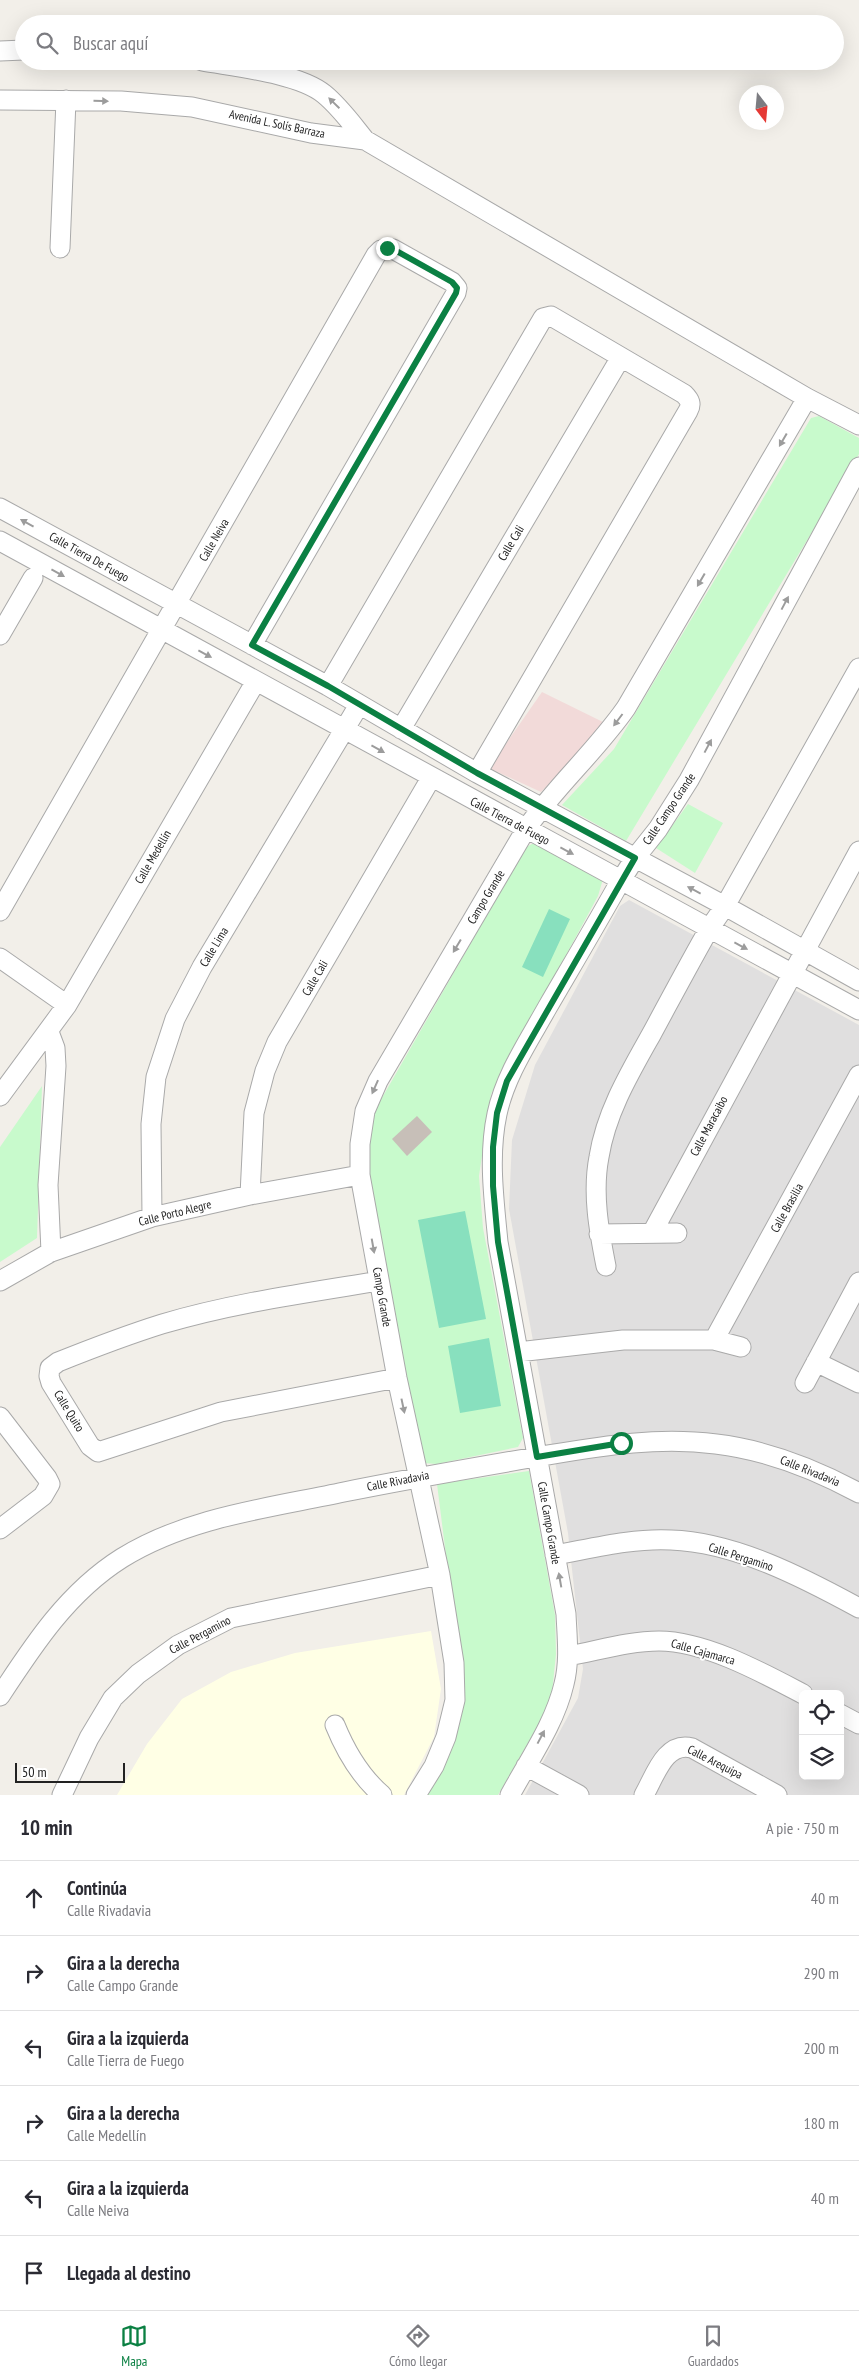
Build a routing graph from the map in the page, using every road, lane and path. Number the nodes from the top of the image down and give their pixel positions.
1 (15, 50) edge
2 (0, 51) edge
3 (255, 70) edge
4 (0, 100) edge
5 (66, 100) junction
6 (365, 140) junction
7 (60, 248) dead end
8 (621, 357) junction
9 (807, 398) junction
10 (859, 425) edge
11 (859, 467) edge
12 (0, 508) edge
13 (0, 541) edge
14 (33, 578) dead end
15 (177, 605) junction
16 (6, 610) edge
17 (162, 630) junction
18 (0, 634) edge
19 (252, 645) junction
20 (859, 668) edge
21 (256, 681) junction
22 (328, 686) junction
23 (359, 705) junction
24 (401, 729) junction
25 (344, 730) junction
26 (477, 773) junction
27 (431, 778) junction
28 (541, 808) junction
29 (526, 830) junction
30 (859, 851) edge
31 (635, 858) junction
32 (621, 880) junction
33 (725, 906) junction
34 (0, 911) edge
35 (709, 929) junction
36 (804, 950) junction
37 (0, 958) edge
38 (792, 973) junction
39 (859, 981) edge
40 (66, 1005) junction
41 (859, 1010) edge
42 (49, 1032) junction
43 (859, 1075) edge
44 (0, 1096) edge
45 (360, 1175) junction
46 (250, 1195) junction
47 (152, 1217) junction
48 (652, 1233) junction
49 (677, 1233) dead end
50 (599, 1234) junction
51 (51, 1252) junction
52 (606, 1266) dead end
53 (0, 1281) edge
54 (379, 1281) junction
55 (859, 1282) edge
56 (714, 1340) junction
57 (741, 1348) dead end
58 (518, 1352) junction
59 (816, 1362) junction
60 (397, 1378) junction
61 (805, 1383) dead end
62 (859, 1383) edge
63 (0, 1417) edge
64 (537, 1457) junction
65 (418, 1476) junction
66 (859, 1494) edge
67 (0, 1529) edge
68 (555, 1555) junction
69 (440, 1575) junction
70 (859, 1608) edge
71 (568, 1656) junction
72 (799, 1692) edge
73 (0, 1696) edge
74 (844, 1716) edge
75 (859, 1724) edge
76 (335, 1725) dead end
77 (526, 1766) junction
78 (62, 1795) edge
79 (382, 1795) edge
80 (416, 1795) edge
81 (510, 1795) edge
82 (579, 1795) edge
83 (644, 1795) edge
84 (777, 1795) edge

1 - 2 street
6 -> 3 street
4 - 5 street, Avenida L. Solís Barraza
5 -> 6 street, Avenida L. Solís Barraza
5 - 7 street
6 - 9 street
8 - 22 street
8 - 24 street, Calle Cali
8 - 26 street
9 - 10 street
9 -> 28 street
31 -> 11 street, Calle Campo Grande
15 -> 12 street, Calle Tierra De Fuego
13 -> 17 street
14 - 16 street
15 - 17 street, Calle Neiva
15 - 19 street, Calle Tierra de Fuego
15 - 19 street, Calle Neiva
16 - 18 street
17 -> 21 street, Calle Tierra de Fuego
17 - 34 street, Calle Neiva
19 - 22 street, Calle Tierra de Fuego
20 - 33 street
21 - 25 street, Calle Tierra de Fuego
21 - 40 street, Calle Medellín
22 - 23 street, Calle Tierra de Fuego
23 - 24 street, Calle Tierra de Fuego
23 - 25 street, Calle Lima
24 - 26 street, Calle Tierra de Fuego
25 -> 27 street, Calle Tierra de Fuego
25 - 47 street, Calle Lima
26 - 28 street, Calle Tierra de Fuego
27 - 29 street, Calle Tierra de Fuego
27 - 46 street, Calle Cali
28 - 29 street
28 - 31 street, Calle Tierra de Fuego
29 -> 32 street, Calle Tierra de Fuego
29 -> 45 street, Campo Grande
30 - 36 street, Calle Maracaibo
31 - 32 street, Calle Campo Grande
33 -> 31 street, Calle Tierra de Fuego
32 - 35 street, Calle Tierra de Fuego
32 - 58 street, Calle Campo Grande
33 - 35 street
33 - 36 street, Calle Tierra de Fuego
35 -> 38 street, Calle Tierra de Fuego
35 - 50 street
36 - 38 street, Calle Maracaibo
36 - 39 street, Calle Tierra de Fuego
37 - 40 street
38 - 41 street, Calle Tierra de Fuego
38 - 48 street, Calle Maracaibo
40 - 42 street, Calle Medellín
42 - 44 street, Calle Medellín
42 - 51 street
43 - 56 street, Calle Brasilia
45 - 46 street, Calle Porto Alegre
45 -> 54 street, Campo Grande
46 - 47 street, Calle Porto Alegre
47 - 51 street, Calle Porto Alegre
48 - 49 street
48 - 50 street
50 - 52 street
51 - 53 street, Calle Porto Alegre
54 - 60 street, Campo Grande
54 - 60 street, Calle Quito
55 - 59 street
56 - 57 street
56 - 58 street
58 - 64 street, Calle Campo Grande
59 - 61 street
59 - 62 street
60 -> 65 street, Campo Grande
63 - 67 street
64 - 65 street, Calle Rivadavia
64 - 66 street, Calle Rivadavia
64 - 68 street, Calle Campo Grande
65 - 69 street, Campo Grande
65 - 73 street, Calle Rivadavia
68 - 70 street, Calle Pergamino
71 -> 68 street, Calle Campo Grande
69 - 78 street, Calle Pergamino
69 - 80 street, Campo Grande
71 - 72 street, Calle Cajamarca
77 -> 71 street, Calle Campo Grande
74 - 75 street
76 - 79 street
77 - 81 street, Calle Campo Grande
77 - 82 street
83 - 84 street, Calle Arequipa

